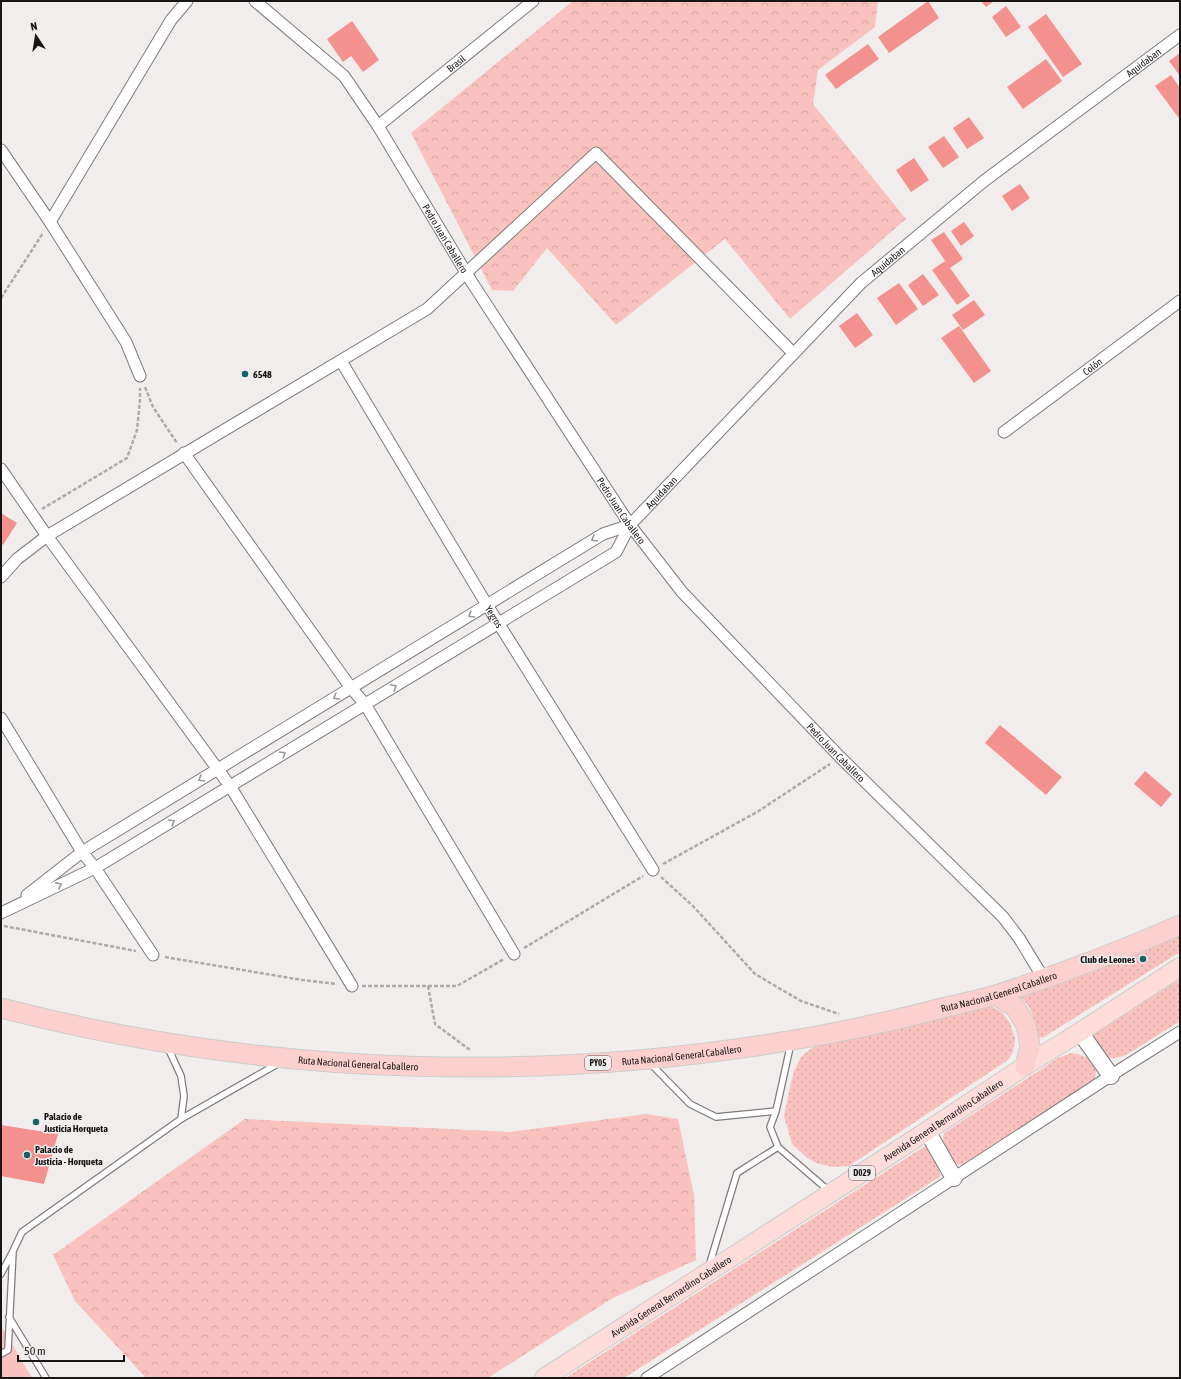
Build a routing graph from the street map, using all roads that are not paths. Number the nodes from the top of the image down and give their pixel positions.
1 (187, 1) edge
2 (255, 1) edge
3 (532, 1) edge
4 (1180, 35) edge
5 (378, 126) junction
6 (1, 150) edge
7 (50, 222) junction
8 (466, 273) junction
9 (1180, 301) edge
10 (794, 353) junction
11 (341, 361) junction
12 (140, 376) road end
13 (1004, 432) dead end
14 (184, 453) junction
15 (1, 469) edge
16 (630, 526) junction
17 (47, 536) junction
18 (1, 577) edge
19 (487, 605) junction
20 (498, 624) junction
21 (351, 688) junction
22 (365, 704) junction
23 (1, 718) edge
24 (217, 769) junction
25 (230, 786) junction
26 (82, 852) junction
27 (95, 868) junction
28 (653, 870) road end
29 (6, 910) edge
30 (1180, 926) edge
31 (514, 954) road end
32 (153, 955) road end
33 (1180, 966) edge
34 (1044, 979) junction
35 (352, 986) road end
36 (996, 995) junction
37 (1, 1008) edge
38 (1080, 1032) junction
39 (1180, 1032) edge
40 (150, 1040) junction
41 (792, 1041) junction
42 (287, 1058) junction
43 (646, 1060) junction
44 (1025, 1066) junction
45 (1111, 1076) junction
46 (776, 1111) junction
47 (181, 1119) junction
48 (927, 1131) junction
49 (778, 1147) junction
50 (954, 1178) junction
51 (831, 1192) junction
52 (13, 1251) junction
53 (708, 1272) junction
54 (1, 1274) edge
55 (9, 1317) junction
56 (1, 1354) edge
57 (46, 1378) edge
58 (544, 1378) edge
59 (646, 1378) edge

1 - 7 street
2 - 5 street, Pedro Juan Caballero
3 - 5 street, Brasil
4 - 10 street, Aquidaban
5 - 8 street, Pedro Juan Caballero
6 - 7 street
7 - 12 street
8 - 10 street
8 - 11 street
8 - 16 street, Pedro Juan Caballero
9 - 13 street, Colón
10 - 16 street, Aquidaban
11 - 14 street
11 - 19 street, Yegros
14 - 17 street
14 - 21 street
15 - 17 street
16 -> 19 street
16 - 20 street
16 - 34 street, Pedro Juan Caballero
17 - 18 street
17 - 24 street
19 - 20 street, Yegros
19 -> 21 street
22 -> 20 street
20 - 28 street, Yegros
21 - 22 street
21 -> 24 street
25 -> 22 street
22 - 31 street
23 - 26 street
24 - 25 street
24 -> 26 street
27 -> 25 street
25 - 35 street
26 - 27 street
26 - 29 street
29 -> 27 street
27 - 32 street
30 - 34 highway, Ruta Nacional General Caballero / PY05
33 - 38 main road, Avenida General Bernardino Caballero / D029
34 - 36 highway, Ruta Nacional General Caballero / PY05
36 - 41 highway, Ruta Nacional General Caballero / PY05
36 - 44 highway
37 - 40 highway, Ruta Nacional General Caballero / PY05
38 - 44 main road, Avenida General Bernardino Caballero / D029
38 - 45 main road
39 - 45 street
40 - 42 highway, Ruta Nacional General Caballero / PY05
40 - 47 lane
41 - 43 highway, Ruta Nacional General Caballero / PY05
41 - 46 lane
42 - 43 highway, Ruta Nacional General Caballero / PY05
42 - 47 lane
43 - 46 lane
44 - 48 main road, Avenida General Bernardino Caballero / D029
45 - 50 street
46 - 49 lane
47 - 52 lane
48 - 50 main road
48 - 51 main road, Avenida General Bernardino Caballero / D029
49 - 51 lane
49 - 53 lane
50 - 59 street
51 - 53 main road, Avenida General Bernardino Caballero / D029
52 - 54 lane
52 - 55 lane
53 - 58 main road, Avenida General Bernardino Caballero / D029
55 - 56 lane
55 - 57 lane

